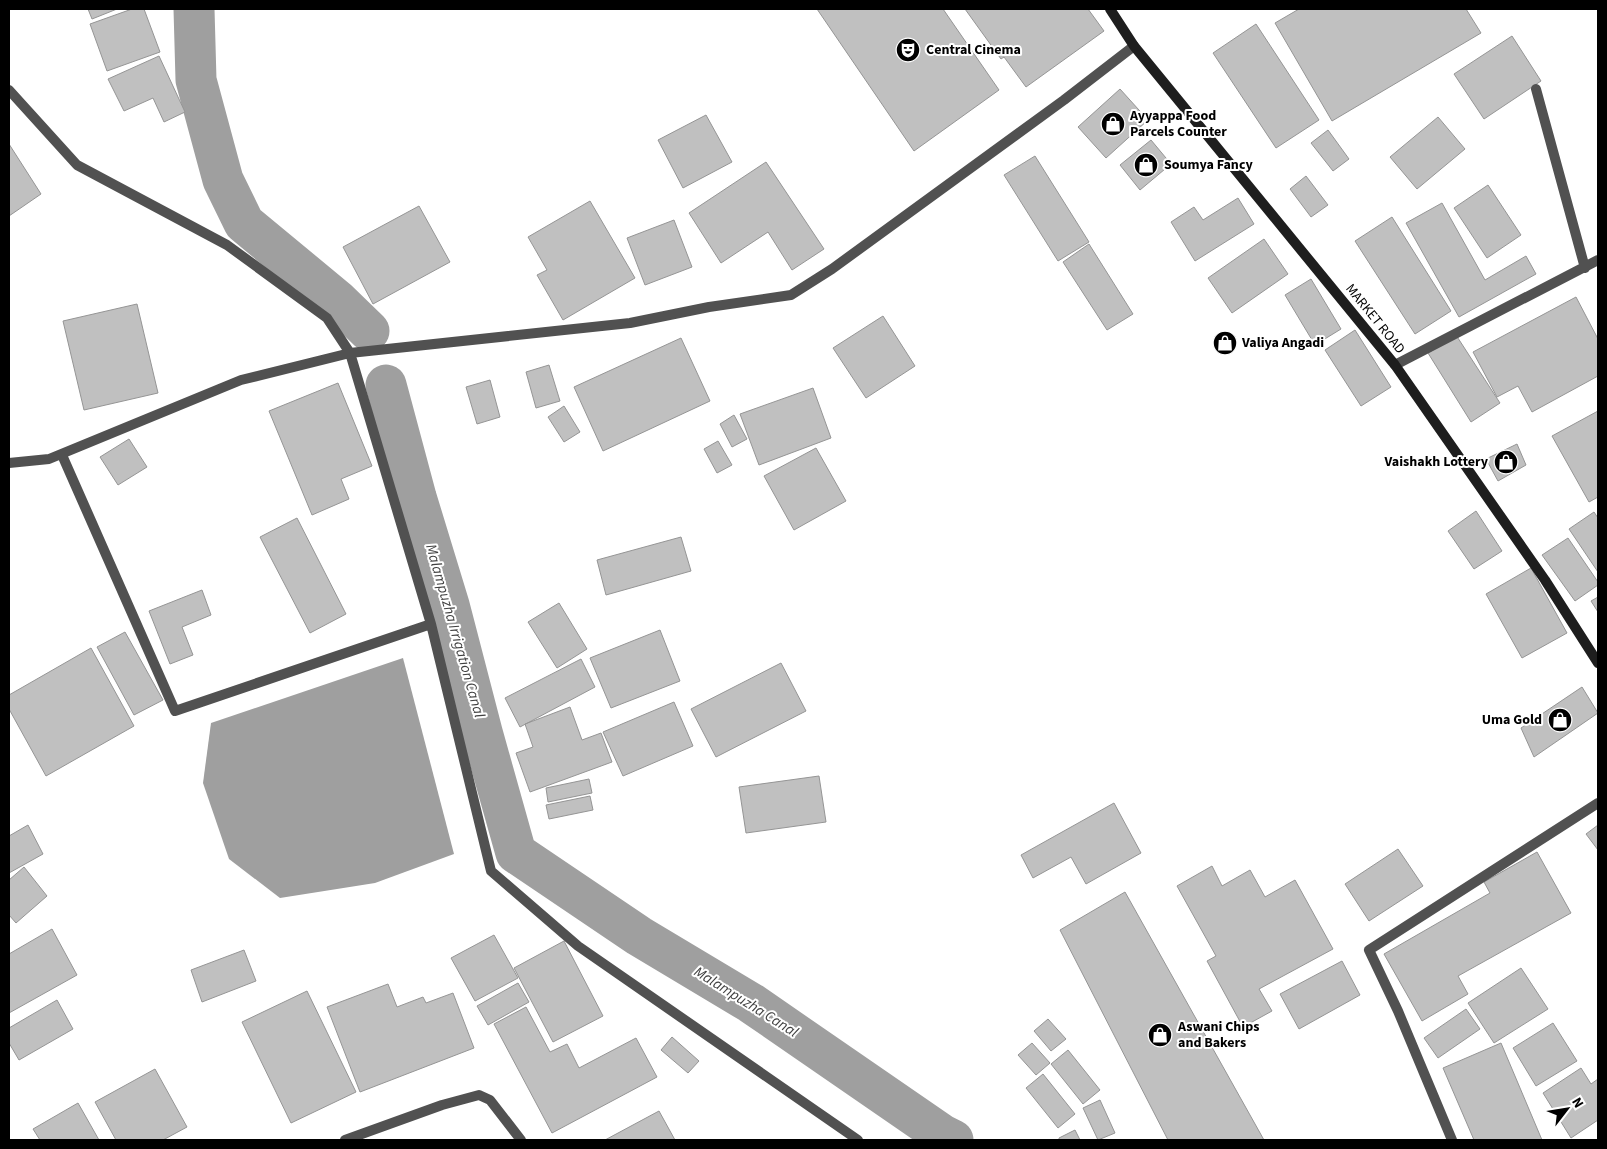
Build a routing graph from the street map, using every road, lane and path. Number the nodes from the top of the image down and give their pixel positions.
1 (1110, 9) edge
2 (1134, 46) junction
3 (1536, 89) dead end
4 (9, 90) edge
5 (1598, 260) edge
6 (1585, 268) junction
7 (350, 353) junction
8 (1395, 365) junction
9 (62, 455) junction
10 (9, 464) edge
11 (431, 624) junction
12 (1598, 663) edge
13 (1598, 803) edge
14 (345, 1140) edge
15 (521, 1140) edge
16 (858, 1140) edge
17 (1452, 1140) edge

1 - 2 main road, MARKET ROAD
2 - 7 street
2 - 8 main road, MARKET ROAD
3 - 6 street
4 - 7 street
5 - 6 street
6 - 8 street
7 - 9 street
7 - 11 street
8 - 12 main road, MARKET ROAD
9 - 10 street
9 - 11 street
11 - 16 street
13 - 17 street
14 - 15 street

